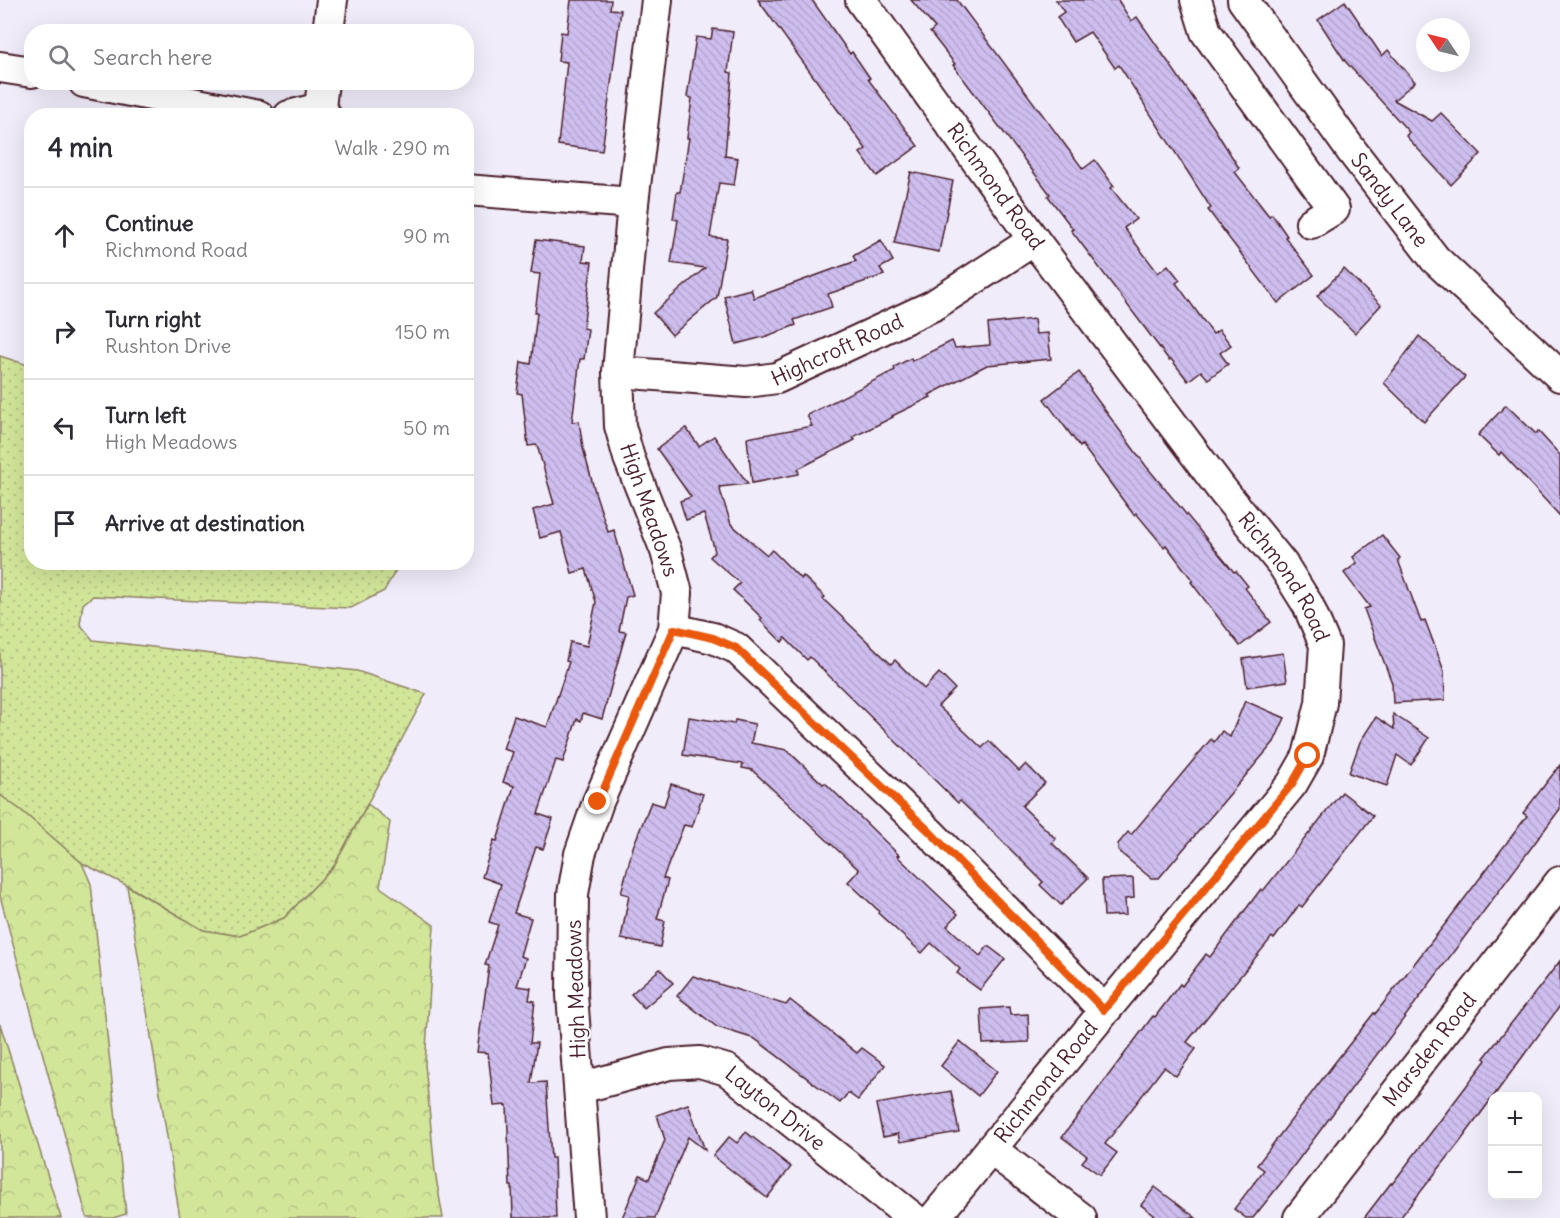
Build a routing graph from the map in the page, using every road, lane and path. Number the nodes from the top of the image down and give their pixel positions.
1 (332, 0) edge
2 (657, 0) edge
3 (861, 0) edge
4 (1243, 0) edge
5 (1204, 4) edge
6 (329, 24) edge
7 (0, 67) edge
8 (24, 71) edge
9 (125, 90) edge
10 (323, 102) edge
11 (218, 108) edge
12 (308, 108) edge
13 (474, 191) edge
14 (633, 203) junction
15 (1311, 223) dead end
16 (1034, 240) junction
17 (618, 372) junction
18 (1560, 376) edge
19 (674, 629) junction
20 (1560, 882) edge
21 (1104, 1010) junction
22 (580, 1088) junction
23 (992, 1150) junction
24 (589, 1218) edge
25 (913, 1218) edge
26 (934, 1218) edge
27 (1081, 1218) edge
28 (1299, 1218) edge

1 - 6 street
2 - 14 street, High Meadows
3 - 16 street, Richmond Road
4 - 18 street, Sandy Lane
5 - 15 street
7 - 8 street
9 - 11 street
10 - 12 street
13 - 14 street
14 - 17 street, High Meadows
16 - 17 street, Highcroft Road
16 - 21 street, Richmond Road
17 - 19 street, High Meadows
19 - 21 street
19 - 22 street, High Meadows
20 - 28 street, Marsden Road
21 - 23 street, Richmond Road
22 - 24 street, High Meadows
22 - 25 street, Layton Drive
23 - 26 street, Richmond Road
23 - 27 street

